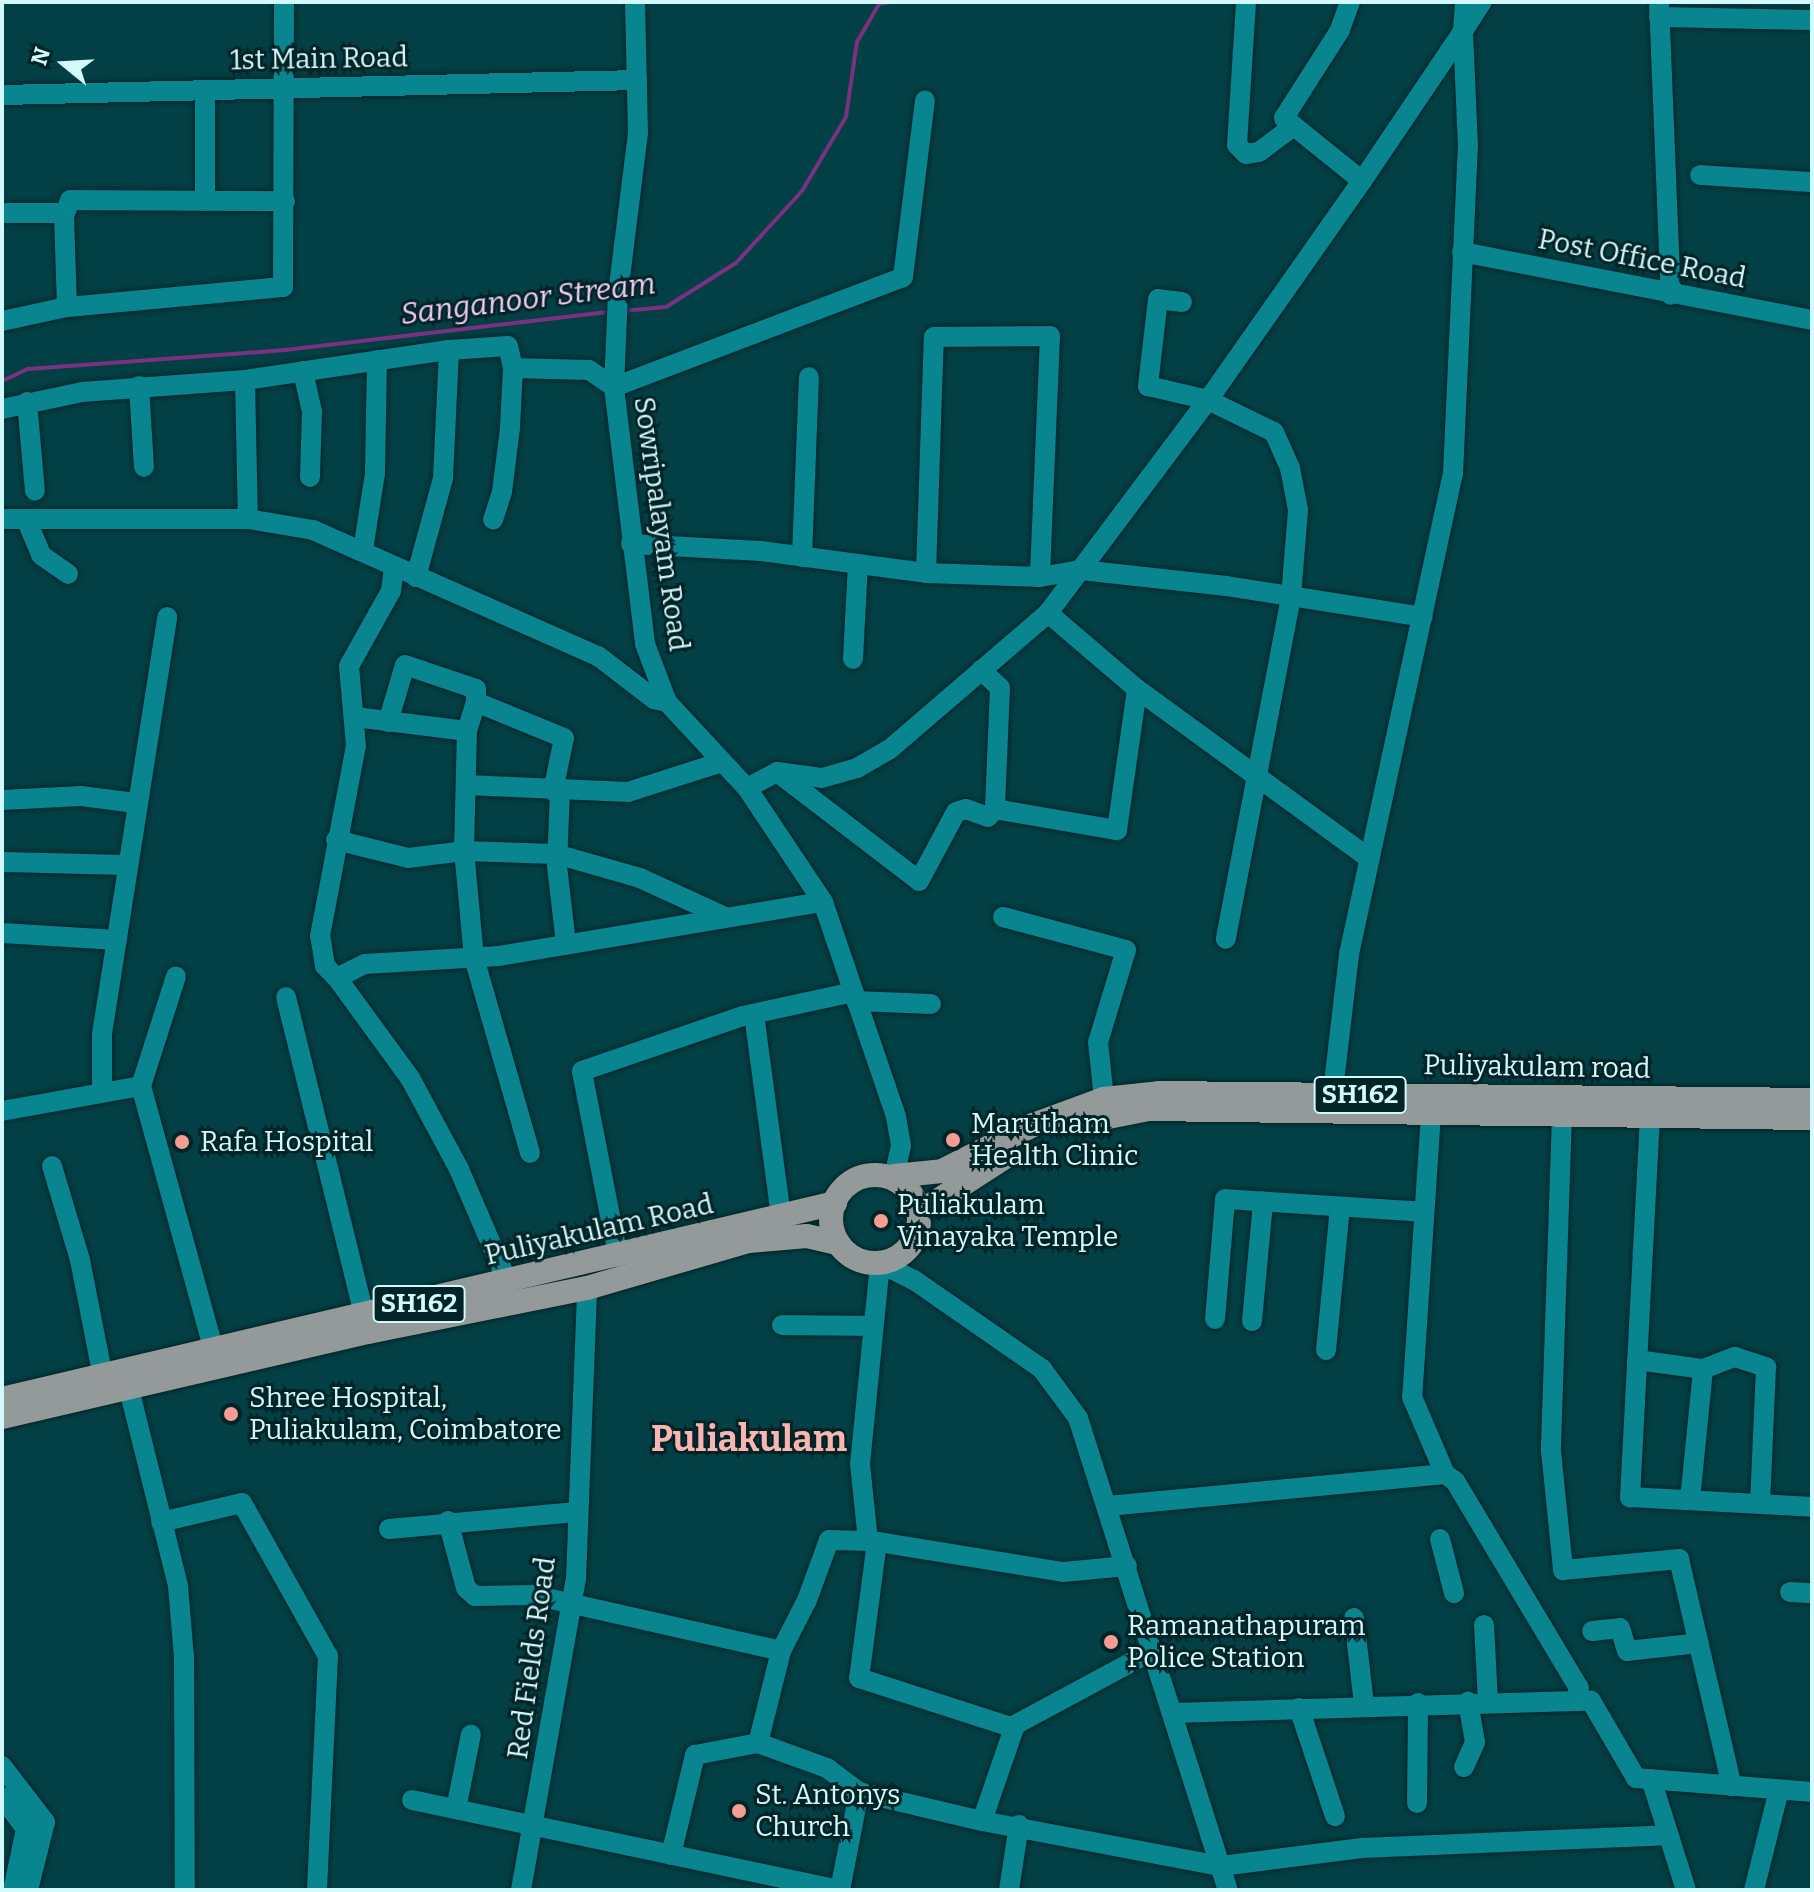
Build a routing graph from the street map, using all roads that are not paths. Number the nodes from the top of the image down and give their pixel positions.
1 (284, 2) edge
2 (635, 2) edge
3 (1246, 2) edge
4 (1350, 2) edge
5 (1465, 2) edge
6 (1482, 2) edge
7 (1659, 9) edge
8 (1812, 20) edge
9 (1463, 31) junction
10 (637, 80) junction
11 (287, 88) junction
12 (205, 90) junction
13 (2, 95) edge
14 (925, 100) dead end
15 (1291, 128) junction
16 (1700, 175) dead end
17 (1362, 181) junction
18 (1812, 182) edge
19 (205, 201) junction
20 (285, 201) junction
21 (6, 213) dead end
22 (65, 213) junction
23 (1462, 252) junction
24 (1671, 295) junction
25 (1182, 302) dead end
26 (67, 307) junction
27 (1812, 320) edge
28 (2, 321) edge
29 (449, 350) junction
30 (377, 360) junction
31 (513, 368) junction
32 (303, 371) junction
33 (809, 377) dead end
34 (245, 380) junction
35 (139, 386) junction
36 (614, 387) junction
37 (1208, 400) junction
38 (27, 402) junction
39 (2, 409) edge
40 (144, 467) dead end
41 (310, 477) dead end
42 (35, 491) dead end
43 (2, 519) edge
44 (26, 519) junction
45 (248, 519) junction
46 (493, 520) dead end
47 (631, 544) junction
48 (363, 550) junction
49 (802, 557) junction
50 (858, 564) junction
51 (394, 566) junction
52 (1081, 570) junction
53 (926, 573) junction
54 (68, 574) dead end
55 (416, 577) junction
56 (1040, 577) junction
57 (1291, 597) junction
58 (1048, 613) junction
59 (167, 617) dead end
60 (1423, 617) junction
61 (853, 659) dead end
62 (981, 670) junction
63 (1137, 689) junction
64 (476, 702) junction
65 (667, 702) junction
66 (355, 717) junction
67 (388, 722) junction
68 (467, 731) junction
69 (722, 762) junction
70 (1255, 771) junction
71 (777, 772) junction
72 (466, 785) junction
73 (747, 788) junction
74 (557, 791) junction
75 (2, 800) edge
76 (136, 803) junction
77 (995, 809) junction
78 (336, 840) junction
79 (464, 851) junction
80 (556, 854) junction
81 (1370, 859) junction
82 (5, 862) dead end
83 (126, 865) junction
84 (823, 902) junction
85 (723, 916) junction
86 (1003, 917) dead end
87 (2, 933) edge
88 (1226, 939) dead end
89 (117, 940) junction
90 (566, 944) junction
91 (474, 958) junction
92 (176, 976) dead end
93 (337, 978) junction
94 (286, 997) dead end
95 (855, 997) junction
96 (931, 1004) dead end
97 (754, 1014) junction
98 (141, 1086) junction
99 (102, 1090) junction
100 (1104, 1099) junction
101 (1812, 1100) edge
102 (1332, 1103) junction
103 (2, 1111) edge
104 (1431, 1114) junction
105 (1562, 1114) junction
106 (1650, 1116) junction
107 (1812, 1118) edge
108 (530, 1153) dead end
109 (52, 1166) dead end
110 (894, 1176) junction
111 (1263, 1202) junction
112 (835, 1203) junction
113 (1340, 1207) junction
114 (920, 1212) junction
115 (1424, 1212) junction
116 (781, 1217) junction
117 (838, 1243) junction
118 (880, 1263) junction
119 (618, 1268) junction
120 (508, 1283) junction
121 (587, 1288) junction
122 (1215, 1319) dead end
123 (1252, 1321) dead end
124 (366, 1324) junction
125 (782, 1325) dead end
126 (872, 1326) junction
127 (1326, 1350) dead end
128 (216, 1358) junction
129 (1637, 1360) junction
130 (1703, 1369) junction
131 (119, 1379) junction
132 (2, 1399) edge
133 (2, 1417) edge
134 (1445, 1474) junction
135 (1690, 1500) junction
136 (1760, 1504) junction
137 (1107, 1506) junction
138 (1812, 1507) edge
139 (576, 1512) junction
140 (448, 1521) junction
141 (161, 1522) junction
142 (389, 1529) dead end
143 (1440, 1539) dead end
144 (872, 1542) junction
145 (1127, 1566) junction
146 (1790, 1592) dead end
147 (1454, 1593) dead end
148 (1812, 1593) edge
149 (573, 1603) junction
150 (1354, 1618) dead end
151 (1484, 1625) dead end
152 (1592, 1631) dead end
153 (1699, 1643) junction
154 (1154, 1650) junction
155 (781, 1651) junction
156 (1576, 1701) junction
157 (1478, 1702) junction
158 (1418, 1703) junction
159 (1364, 1705) junction
160 (1299, 1708) junction
161 (1175, 1713) junction
162 (1011, 1727) junction
163 (471, 1734) dead end
164 (758, 1743) junction
165 (2, 1766) edge
166 (1464, 1767) dead end
167 (1651, 1779) junction
168 (1732, 1786) junction
169 (1779, 1790) junction
170 (859, 1792) junction
171 (1812, 1792) edge
172 (2, 1797) edge
173 (412, 1800) dead end
174 (1417, 1803) dead end
175 (456, 1809) junction
176 (1335, 1816) dead end
177 (982, 1821) junction
178 (535, 1824) junction
179 (1019, 1825) junction
180 (1668, 1835) junction
181 (671, 1855) junction
182 (1221, 1866) junction
183 (814, 1887) edge
184 (13, 1890) edge
185 (28, 1890) edge
186 (185, 1890) edge
187 (317, 1890) edge
188 (521, 1890) edge
189 (840, 1890) edge
190 (1009, 1890) edge
191 (1228, 1890) edge
192 (1686, 1890) edge
193 (1754, 1890) edge

1 - 11 street
2 - 10 street, Sowripalayam Road
3 - 15 street
4 - 15 street
5 - 9 street
6 - 9 street
7 - 8 street
7 - 24 street
9 - 17 street
9 - 23 street
10 - 11 street, 1st Main Road
10 - 36 street, Sowripalayam Road
11 - 12 street, 1st Main Road
11 - 20 street
12 - 13 street, 1st Main Road
12 - 19 street
14 - 36 street
15 - 17 street
16 - 18 street
17 - 37 street
19 - 20 street
19 - 22 street
20 - 26 street
21 - 22 street
22 - 26 street
23 - 24 street, Post Office Road
23 - 60 street
24 - 27 street, Post Office Road
25 - 37 street
26 - 28 street
29 - 30 street
29 - 31 street
29 - 55 street
30 - 32 street
30 - 48 street
31 - 36 street
31 - 46 street
32 - 34 street
32 - 41 street
33 - 49 street
34 - 35 street
34 - 45 street
35 - 38 street
35 - 40 street
36 - 47 street, Sowripalayam Road
37 - 52 street
37 - 57 street
38 - 39 street
38 - 42 street
43 - 44 street
44 - 45 street
44 - 54 street
45 - 48 street
47 - 49 street
47 - 65 street, Sowripalayam Road
48 - 51 street
49 - 50 street
50 - 53 street
50 - 61 street
51 - 55 street
51 - 66 street
52 - 56 street
52 - 57 street
52 - 58 street
53 - 56 street
53 - 56 street
55 - 65 street
57 - 60 street
57 - 70 street
58 - 62 street
58 - 63 street
59 - 76 street
60 - 81 street
62 - 71 street
62 - 77 street
63 - 70 street
63 - 77 street
64 - 67 street
64 - 68 street
64 - 74 street
65 - 69 street, Sowripalayam Road
66 - 67 street
66 - 78 street
67 - 68 street
68 - 72 street
69 - 73 street, Sowripalayam Road
69 - 74 street
70 - 81 street
70 - 88 street
71 - 73 street
71 - 77 street
72 - 74 street
72 - 79 street
73 - 84 street, Sowripalayam Road
74 - 80 street
75 - 76 street
76 - 83 street
78 - 79 street
78 - 93 street
79 - 80 street
79 - 91 street
80 - 85 street
80 - 90 street
81 - 102 street
82 - 83 street
83 - 89 street
84 - 85 street
84 - 95 street, Sowripalayam Road
85 - 90 street
86 - 100 street
87 - 89 street
89 - 99 street
90 - 91 street
91 - 93 street
91 - 108 street
92 - 98 street
93 - 120 street
94 - 124 street
95 - 96 street
95 - 97 street
95 - 110 street, Sowripalayam Road
97 - 116 street
97 - 119 street
98 - 99 street
98 - 128 street
99 - 103 street
100 - 102 main road, Puliyakulam road / SH162
100 - 110 main road, Puliyakulam road / SH162
101 - 102 main road, Puliyakulam road / SH162
102 - 104 main road, Puliyakulam road / SH162
102 - 114 main road, Puliyakulam road / SH162
104 - 105 main road, Puliyakulam road / SH162
104 - 115 street
105 - 106 main road, Puliyakulam road / SH162
105 - 153 street
106 - 107 main road, Puliyakulam road / SH162
106 - 129 street
109 - 131 street
110 - 112 main road, Puliyakulam road / SH162
110 - 114 main road
111 - 113 street
111 - 122 street
111 - 123 street
112 - 116 main road, Puliyakulam Road / SH162
112 - 117 main road
113 - 115 street
113 - 127 street
114 - 118 main road
115 - 134 street
116 - 119 main road, Puliyakulam Road / SH162
117 - 118 main road
117 - 119 main road
118 - 126 street
118 - 137 street
119 - 120 main road, Puliyakulam Road / SH162
119 - 121 main road, Puliyakulam Road / SH162
120 - 124 main road, Puliyakulam Road / SH162
121 - 124 main road, Puliyakulam Road / SH162
121 - 139 street, Red Fields Road
124 - 128 main road, Puliyakulam Road / SH162
125 - 126 street
126 - 144 street
128 - 131 main road, Puliyakulam Road / SH162
129 - 130 street
129 - 135 street
130 - 135 street
130 - 136 street
131 - 132 main road, Puliyakulam Road / SH162
131 - 133 main road, Puliyakulam Road / SH162
131 - 141 street
134 - 137 street
134 - 156 street
135 - 136 street
136 - 138 street
137 - 145 street
139 - 140 street
139 - 149 street, Red Fields Road
140 - 142 street
140 - 149 street
141 - 186 street
141 - 187 street
143 - 147 street
144 - 145 street
144 - 155 street
144 - 162 street
145 - 154 street
146 - 148 street
149 - 155 street
149 - 178 street, Red Fields Road
150 - 159 street
151 - 157 street
152 - 153 street
153 - 168 street
154 - 161 street
154 - 162 street
155 - 164 street
156 - 157 street
156 - 167 street
157 - 158 street
157 - 166 street
158 - 159 street
158 - 174 street
159 - 160 street
160 - 161 street
160 - 176 street
161 - 182 street
162 - 177 street
163 - 175 street
164 - 170 street
164 - 181 street
165 - 185 street
167 - 168 street
167 - 180 street
168 - 169 street
169 - 171 street
169 - 193 street
170 - 177 street
170 - 189 street
172 - 184 street
173 - 175 street
175 - 178 street
177 - 179 street
178 - 181 street
178 - 188 street, Red Fields Road
179 - 182 street
179 - 190 street
180 - 182 street
180 - 192 street
181 - 183 street
182 - 191 street
183 - 189 street

